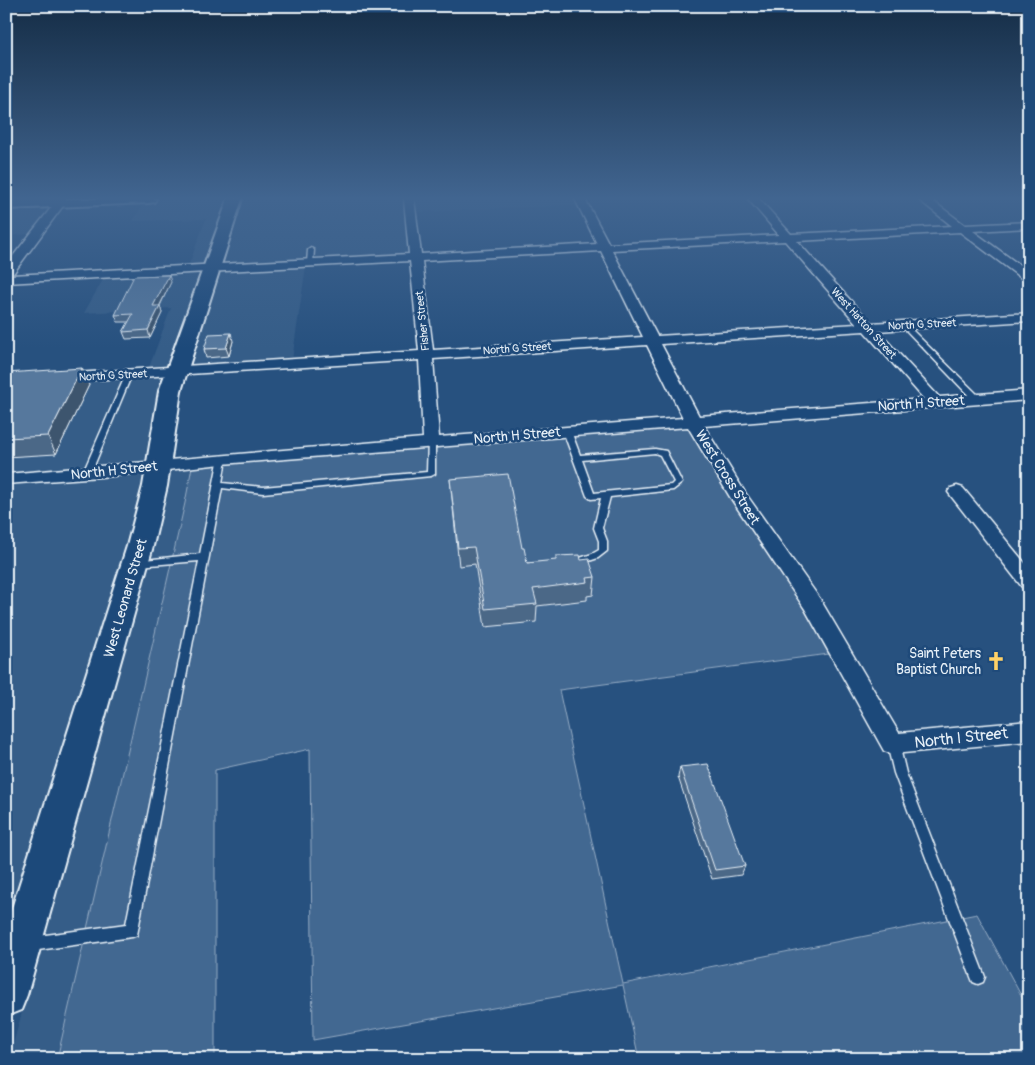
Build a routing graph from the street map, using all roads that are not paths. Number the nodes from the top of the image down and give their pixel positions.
1 (606, 248) edge
2 (25, 249) edge
3 (218, 249) edge
4 (415, 249) edge
5 (593, 249) edge
6 (798, 249) edge
7 (990, 249) edge
8 (311, 250) dead end
9 (416, 258) junction
10 (310, 263) junction
11 (211, 268) junction
12 (6, 274) edge
13 (1029, 278) edge
14 (6, 279) edge
15 (1029, 317) edge
16 (904, 325) junction
17 (867, 327) junction
18 (652, 340) junction
19 (426, 354) junction
20 (176, 372) junction
21 (129, 374) junction
22 (44, 379) edge
23 (1029, 395) edge
24 (977, 399) junction
25 (935, 402) junction
26 (693, 421) junction
27 (567, 431) junction
28 (431, 442) junction
29 (222, 458) junction
30 (577, 458) junction
31 (158, 466) junction
32 (87, 473) junction
33 (6, 479) edge
34 (218, 485) junction
35 (957, 492) dead end
36 (606, 494) junction
37 (204, 557) junction
38 (569, 563) edge
39 (135, 564) junction
40 (1029, 582) edge
41 (1029, 731) edge
42 (893, 744) junction
43 (21, 945) junction
44 (978, 977) dead end
45 (6, 995) edge

1 - 18 street, West Cross Street
2 - 12 street
3 - 11 street, West Leonard Street
4 - 9 street, Fisher Street
5 - 9 street
6 - 17 street, West Hatton Street
7 - 13 street
8 - 10 lane
9 - 10 street
9 - 19 street, Fisher Street
10 - 11 street
11 - 14 street
11 - 20 street, West Leonard Street
15 - 16 street, North G Street
16 - 17 street, North G Street
16 - 24 lane
17 - 18 street, North G Street
17 - 25 street, West Hatton Street
18 - 19 street, North G Street
18 - 26 street, West Cross Street
19 - 20 street, North G Street
19 - 28 street, Fisher Street
20 - 21 street, North G Street
20 - 31 street, West Leonard Street
21 - 22 street, North G Street
21 - 32 lane
23 - 24 street, North H Street
24 - 25 street, North H Street
25 - 26 street, North H Street
26 - 27 street, North H Street
26 - 42 street, West Cross Street
27 - 28 street, North H Street
27 - 30 lane
28 - 29 street, North H Street
28 - 34 lane
29 - 31 street, North H Street
29 - 34 lane
30 - 36 lane
30 - 36 lane
31 - 32 street, North H Street
31 - 39 street, West Leonard Street
32 - 33 street, North H Street
34 - 37 lane
35 - 40 street
36 - 38 lane
37 - 39 lane
37 - 43 lane
39 - 43 street, West Leonard Street
41 - 42 street, North I Street
42 - 44 lane
43 - 45 street, West Leonard Street

